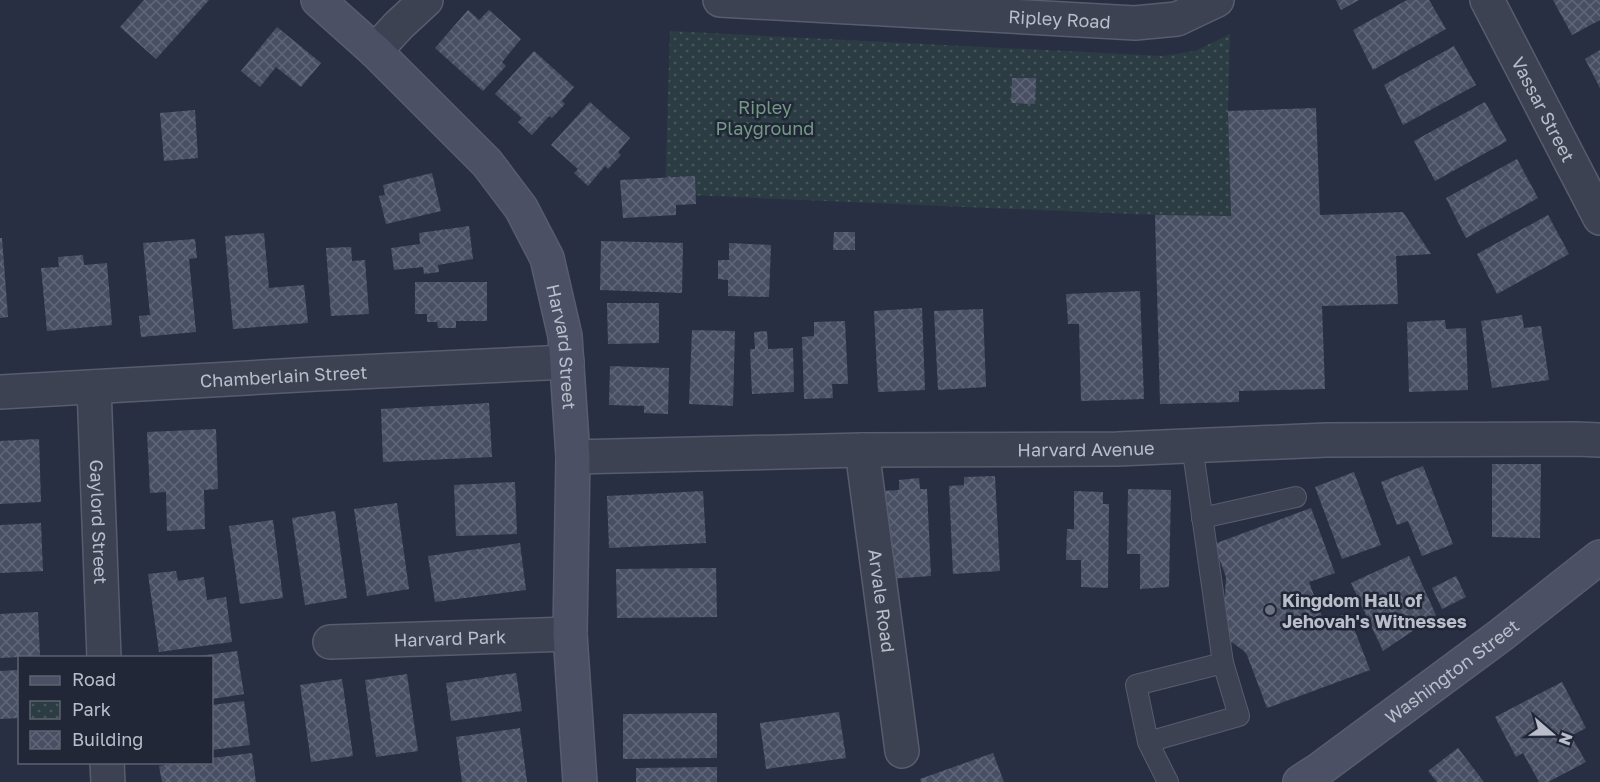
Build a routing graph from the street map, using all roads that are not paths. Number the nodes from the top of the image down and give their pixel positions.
1 (318, 0) edge
2 (426, 0) edge
3 (720, 0) edge
4 (1217, 0) edge
5 (1487, 0) edge
6 (375, 51) junction
7 (1600, 218) edge
8 (567, 362) junction
9 (94, 387) junction
10 (0, 393) edge
11 (1600, 440) edge
12 (1192, 445) junction
13 (862, 450) junction
14 (573, 457) junction
15 (1296, 497) dead end
16 (1202, 518) junction
17 (1600, 557) edge
18 (570, 634) junction
19 (330, 642) dead end
20 (104, 656) edge
21 (1223, 663) junction
22 (1148, 742) junction
23 (902, 752) dead end
24 (107, 764) edge
25 (108, 782) edge
26 (580, 782) edge
27 (1168, 782) edge
28 (1300, 782) edge

1 - 6 main road, Harvard Street
2 - 6 street
3 - 4 street, Ripley Road
5 - 7 street, Vassar Street
6 - 8 main road, Harvard Street
8 - 9 street, Chamberlain Street
8 - 14 main road, Harvard Street
9 - 10 street, Chamberlain Street
9 - 20 street, Gaylord Street
11 - 12 street, Harvard Avenue
12 - 13 street, Harvard Avenue
12 - 16 lane
13 - 14 street, Harvard Avenue
13 - 23 street, Arvale Road
14 - 18 main road, Harvard Street
15 - 16 lane
16 - 21 lane
17 - 28 main road, Washington Street
18 - 19 street, Harvard Park
18 - 26 main road, Harvard Street
21 - 22 lane
21 - 22 lane
22 - 27 lane
24 - 25 street

